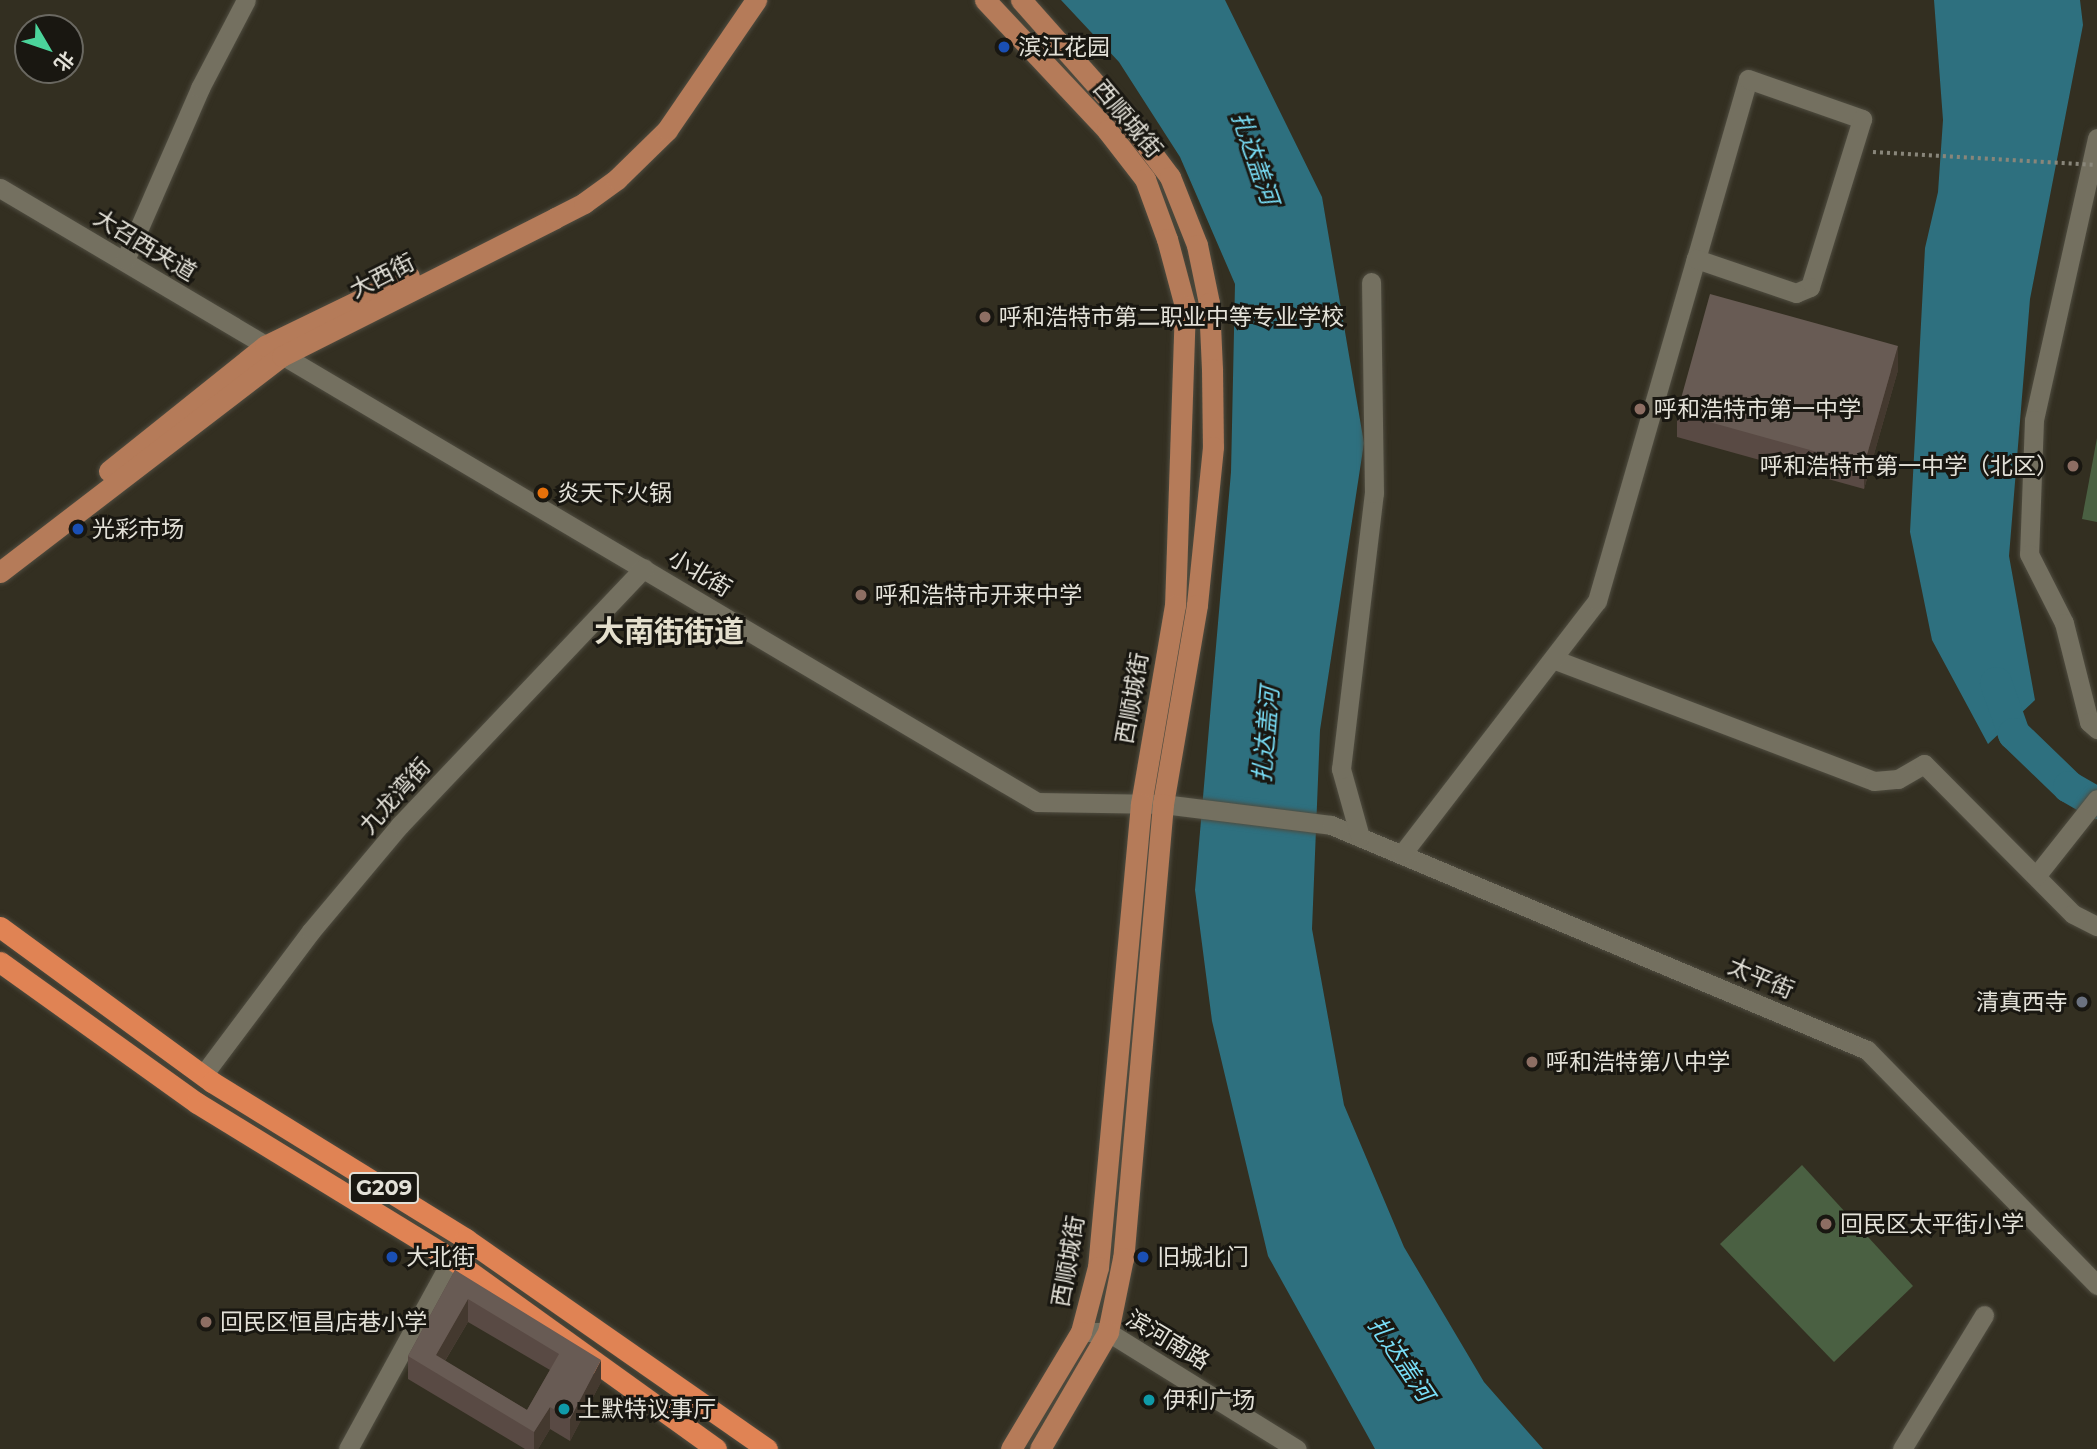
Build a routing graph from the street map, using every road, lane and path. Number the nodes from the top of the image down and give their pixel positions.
1 (246, 0) edge
2 (740, 0) edge
3 (756, 0) edge
4 (985, 0) edge
5 (1021, 0) edge
6 (2097, 138) edge
7 (1873, 152) dead end
8 (2097, 165) edge
9 (0, 188) edge
10 (1696, 259) junction
11 (125, 260) junction
12 (1371, 282) dead end
13 (274, 351) junction
14 (0, 556) edge
15 (644, 568) junction
16 (0, 572) edge
17 (1553, 659) junction
18 (2097, 729) edge
19 (2097, 799) edge
20 (1141, 804) junction
21 (1163, 804) junction
22 (1331, 825) joint
23 (1360, 837) junction
24 (1402, 854) junction
25 (2036, 876) junction
26 (2097, 926) edge
27 (0, 928) edge
28 (0, 962) edge
29 (203, 1075) junction
30 (452, 1259) junction
31 (2097, 1284) edge
32 (1984, 1315) dead end
33 (1081, 1332) junction
34 (1108, 1332) junction
35 (348, 1449) edge
36 (716, 1449) edge
37 (766, 1449) edge
38 (1011, 1449) edge
39 (1040, 1449) edge
40 (1297, 1449) edge
41 (1902, 1449) edge

1 - 11 street
2 - 13 main road, 大西街
3 - 13 main road, 大西街
4 - 20 main road, 西顺城街
5 - 21 main road, 西顺城街
6 - 18 street
7 - 8 path, bridge
9 - 11 street, 大召西夹道
10 - 10 street
10 - 17 street
11 - 13 street, 大召西夹道
12 - 23 street
13 - 14 main road, 大西街
13 - 15 street, 小北街
13 - 16 main road, 大西街
15 - 20 street, 小北街
15 - 29 street, 九龙湾街
17 - 24 street
17 - 25 street
19 - 25 street
20 - 21 street, 小北街
20 - 33 main road, 西顺城街
21 - 22 street, 小北街
21 - 34 main road, 西顺城街
22 - 23 street, 太平街
23 - 24 street, 太平街
24 - 31 street, 太平街
25 - 26 street
27 - 29 highway, G209
28 - 30 highway, G209
29 - 37 highway, G209
30 - 35 street
30 - 36 highway, G209
32 - 41 street
33 - 34 street, 滨河南路
33 - 38 main road, 西顺城街
34 - 39 main road, 西顺城街
34 - 40 street, 滨河南路

